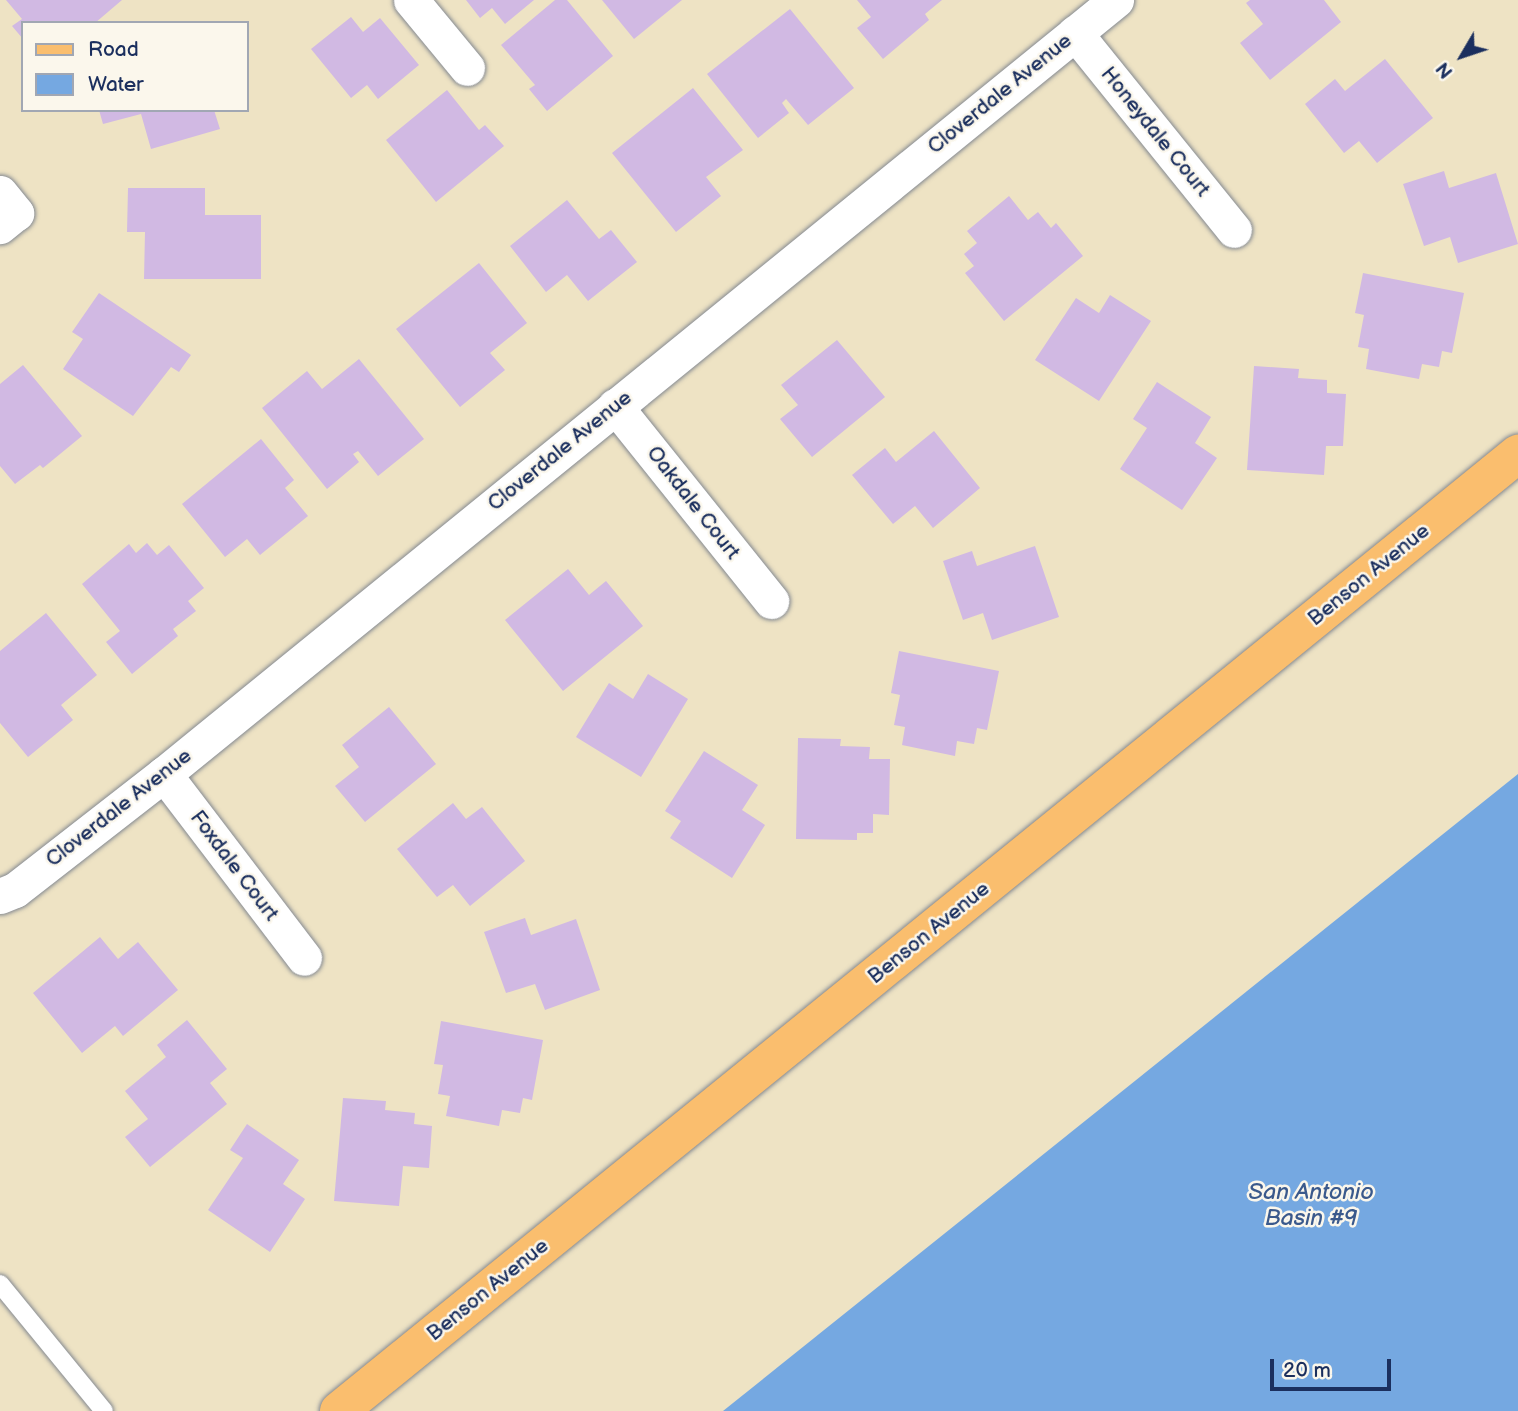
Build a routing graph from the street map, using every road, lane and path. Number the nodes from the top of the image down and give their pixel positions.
1 (411, 0) edge
2 (1116, 0) edge
3 (1075, 33) junction
4 (467, 68) dead end
5 (1234, 230) dead end
6 (615, 406) junction
7 (1518, 454) edge
8 (771, 601) dead end
9 (164, 774) junction
10 (0, 896) edge
11 (304, 958) dead end
12 (0, 1284) edge
13 (104, 1411) edge
14 (339, 1411) edge

1 - 4 street
2 - 3 street, Cloverdale Avenue
3 - 5 street, Honeydale Court
3 - 6 street, Cloverdale Avenue
6 - 8 street, Oakdale Court
6 - 9 street, Cloverdale Avenue
7 - 14 main road, Benson Avenue
9 - 10 street, Cloverdale Avenue
9 - 11 street, Foxdale Court
12 - 13 lane

